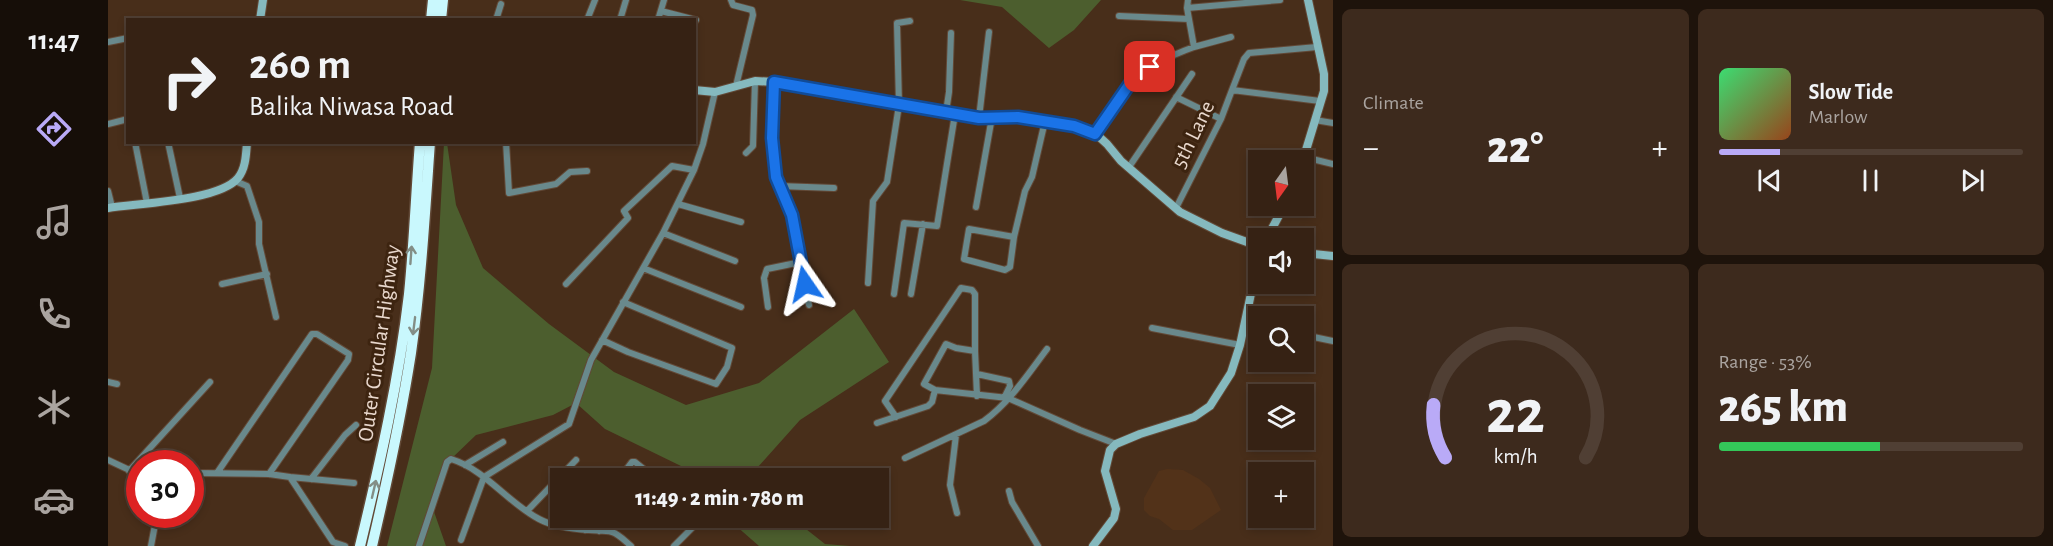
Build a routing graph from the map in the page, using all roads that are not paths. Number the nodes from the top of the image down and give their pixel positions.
1 (263, 0) edge
2 (433, 0) edge
3 (443, 0) edge
4 (594, 0) edge
5 (626, 0) edge
6 (664, 0) edge
7 (731, 0) edge
8 (1188, 0) edge
9 (1280, 0) edge
10 (1308, 0) edge
11 (501, 4) dead end
12 (1187, 8) junction
13 (661, 11) junction
14 (1119, 16) dead end
15 (260, 18) edge
16 (431, 18) edge
17 (441, 18) edge
18 (497, 18) edge
19 (588, 18) edge
20 (621, 18) edge
21 (659, 18) edge
22 (688, 18) edge
23 (1189, 19) junction
24 (910, 21) dead end
25 (989, 32) dead end
26 (951, 33) dead end
27 (1231, 37) dead end
28 (126, 38) edge
29 (108, 42) edge
30 (1194, 47) junction
31 (1317, 47) junction
32 (1192, 74) dead end
33 (755, 81) junction
34 (774, 82) junction
35 (736, 87) junction
36 (696, 90) edge
37 (1232, 90) junction
38 (715, 92) junction
39 (1328, 92) edge
40 (1176, 98) junction
41 (1320, 101) junction
42 (899, 105) junction
43 (946, 112) junction
44 (955, 114) junction
45 (992, 117) junction
46 (979, 118) junction
47 (1221, 118) junction
48 (126, 120) edge
49 (1315, 120) junction
50 (1045, 122) junction
51 (1333, 123) edge
52 (108, 124) edge
53 (1095, 134) junction
54 (135, 144) edge
55 (168, 144) edge
56 (247, 144) edge
57 (420, 144) edge
58 (430, 144) edge
59 (506, 144) edge
60 (1307, 150) edge
61 (747, 153) dead end
62 (1314, 161) edge
63 (1333, 164) edge
64 (1129, 167) junction
65 (694, 170) junction
66 (588, 171) dead end
67 (235, 181) junction
68 (779, 186) junction
69 (834, 188) dead end
70 (108, 191) edge
71 (180, 198) junction
72 (147, 203) junction
73 (678, 204) junction
74 (110, 207) edge
75 (976, 207) dead end
76 (1176, 208) junction
77 (741, 222) dead end
78 (923, 224) junction
79 (663, 233) junction
80 (1014, 237) junction
81 (1248, 242) edge
82 (1314, 254) edge
83 (1333, 256) edge
84 (735, 261) dead end
85 (801, 262) junction
86 (643, 268) junction
87 (267, 274) junction
88 (868, 283) dead end
89 (222, 284) dead end
90 (566, 284) dead end
91 (894, 294) dead end
92 (911, 294) dead end
93 (1251, 294) edge
94 (623, 302) junction
95 (809, 305) dead end
96 (768, 306) dead end
97 (741, 307) dead end
98 (276, 317) dead end
99 (1246, 320) joint
100 (1152, 328) dead end
101 (1314, 337) edge
102 (602, 340) junction
103 (1333, 341) edge
104 (1240, 345) junction
105 (1047, 348) dead end
106 (975, 351) junction
107 (977, 374) junction
108 (108, 382) edge
109 (210, 382) dead end
110 (117, 384) dead end
111 (935, 390) junction
112 (977, 396) junction
113 (1006, 398) junction
114 (896, 417) junction
115 (877, 423) dead end
116 (356, 425) dead end
117 (956, 435) junction
118 (503, 442) dead end
119 (1116, 444) junction
120 (148, 450) edge
121 (905, 458) dead end
122 (108, 460) edge
123 (576, 460) dead end
124 (465, 465) junction
125 (628, 468) edge
126 (642, 468) edge
127 (126, 469) edge
128 (204, 473) edge
129 (217, 473) junction
130 (269, 474) junction
131 (290, 477) junction
132 (484, 477) junction
133 (311, 479) junction
134 (354, 483) dead end
135 (1008, 491) dead end
136 (527, 511) junction
137 (957, 513) dead end
138 (155, 528) edge
139 (601, 528) edge
140 (691, 528) edge
141 (585, 530) joint
142 (599, 531) junction
143 (461, 540) dead end
144 (151, 546) edge
145 (344, 546) edge
146 (360, 546) edge
147 (372, 546) edge
148 (419, 546) edge
149 (631, 546) edge
150 (674, 546) edge
151 (1038, 546) edge
152 (1093, 546) edge

1 - 15 main road
2 - 16 highway
3 - 17 highway
4 - 19 street
5 - 20 street
6 - 13 street
7 - 35 street
8 - 12 street
9 - 12 street
10 - 31 main road
11 - 18 street
12 - 23 street
13 - 21 street
13 - 22 street
14 - 23 street
23 - 30 street
24 - 42 street
25 - 46 street
26 - 43 street
27 - 30 street
28 - 29 street
30 - 53 street
31 - 37 street
31 - 39 main road
32 - 40 street
33 - 34 main road
33 - 35 main road
33 - 61 street
34 - 42 main road
34 - 68 street
35 - 38 main road
36 - 38 main road
37 - 41 street, 5th Lane
37 - 47 street, 5th Lane
38 - 65 street
39 - 41 main road
40 - 47 street
40 - 64 street
41 - 49 main road
42 - 43 main road
42 - 88 street
43 - 44 main road
44 - 46 main road
44 - 78 street
45 - 46 main road
45 - 50 main road
45 - 75 street
47 - 76 street, 5th Lane
48 - 52 street
49 - 51 street
49 - 60 main road
50 - 53 main road
50 - 80 street
53 - 64 main road
54 - 72 street
55 - 71 street
56 - 67 main road
146 -> 57 highway, Outer Circular Highway
58 -> 147 highway, Outer Circular Highway
59 - 66 street
62 - 63 street
64 - 76 main road
65 - 73 street
65 - 90 street
67 - 71 main road
67 - 87 street
68 - 69 street
68 - 85 street
70 - 74 street
71 - 72 main road
72 - 74 main road
73 - 77 street
73 - 79 street
76 - 81 main road
78 - 91 street
78 - 92 street
79 - 84 street
79 - 86 street
80 - 80 street
82 - 83 main road
85 - 95 street
85 - 96 street
86 - 94 street
86 - 97 street
87 - 89 street
87 - 98 street
93 - 99 main road
94 - 102 street
94 - 102 street
99 - 104 main road
100 - 104 street
101 - 103 street
102 - 132 street
104 - 119 main road
105 - 113 street
106 - 107 street
106 - 111 street
106 - 114 street
107 - 112 street
107 - 113 street
108 - 110 street
109 - 120 street
111 - 112 street
111 - 114 street
112 - 113 street
113 - 117 street
113 - 119 street
114 - 115 street
116 - 133 street
117 - 121 street
117 - 137 street
118 - 124 street
119 - 152 main road
122 - 127 street
123 - 136 street
124 - 132 street
124 - 148 street
125 - 126 street
128 - 129 street
129 - 130 street
129 - 130 street
130 - 131 street
131 - 133 street
131 - 145 street
132 - 136 street
132 - 143 street
133 - 134 street
135 - 151 street
136 - 141 street
138 - 144 street
139 - 142 street
140 - 150 street
141 - 142 street
142 - 149 street

